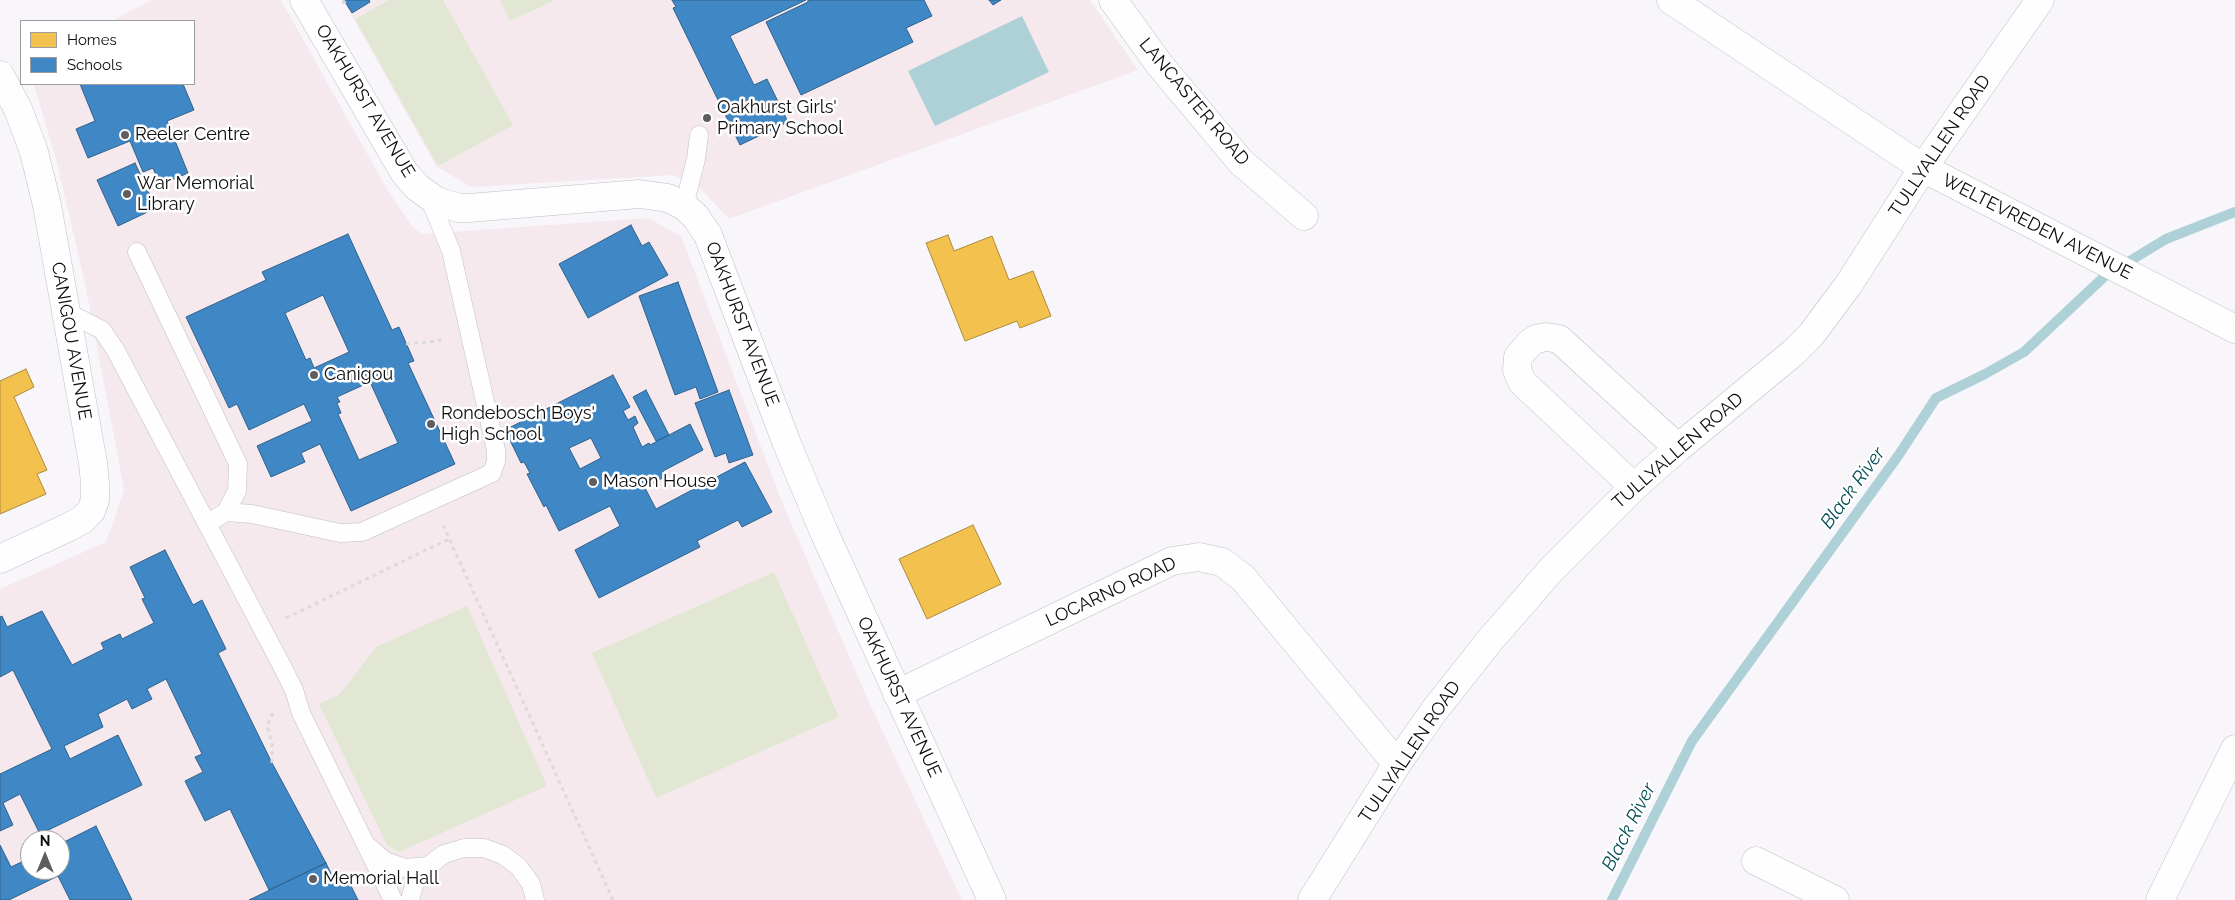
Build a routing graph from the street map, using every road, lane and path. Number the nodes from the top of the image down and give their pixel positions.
1 (304, 0) edge
2 (1113, 0) edge
3 (1671, 0) edge
4 (2040, 0) edge
5 (0, 76) edge
6 (699, 135) dead end
7 (1923, 168) junction
8 (429, 197) junction
9 (684, 206) junction
10 (1304, 216) dead end
11 (137, 252) dead end
12 (65, 310) junction
13 (467, 328) junction
14 (2235, 329) edge
15 (406, 344) dead end
16 (1678, 448) junction
17 (1634, 487) junction
18 (433, 499) junction
19 (226, 512) junction
20 (208, 523) junction
21 (450, 539) junction
22 (0, 559) edge
23 (263, 630) junction
24 (897, 694) junction
25 (267, 725) dead end
26 (2235, 749) edge
27 (272, 763) dead end
28 (1397, 764) junction
29 (365, 844) junction
30 (1756, 861) dead end
31 (428, 866) junction
32 (393, 900) edge
33 (410, 900) edge
34 (535, 900) edge
35 (613, 900) edge
36 (992, 900) edge
37 (1312, 900) edge
38 (1835, 900) edge
39 (2160, 900) edge

1 - 8 street, OAKHURST AVENUE
2 - 10 street, LANCASTER ROAD
3 - 7 street, WELTEVREDEN AVENUE
4 - 7 street, TULLYALLEN ROAD
5 - 12 street, CANIGOU AVENUE
6 - 9 lane
7 - 14 street, WELTEVREDEN AVENUE
7 - 16 street, TULLYALLEN ROAD
8 - 9 street, OAKHURST AVENUE
8 - 13 lane
9 - 24 street, OAKHURST AVENUE
11 - 19 lane
12 - 20 lane
12 - 22 street, CANIGOU AVENUE
13 - 15 path
13 - 18 lane
16 - 17 street, TULLYALLEN ROAD
16 - 17 street
17 - 28 street, TULLYALLEN ROAD
18 - 19 lane
18 - 21 path
19 - 20 lane
20 - 23 lane
21 - 23 path
21 - 35 path
23 - 29 lane
24 - 28 street, LOCARNO ROAD
24 - 36 street, OAKHURST AVENUE
25 - 27 path
26 - 39 street
28 - 37 street, TULLYALLEN ROAD
29 - 31 lane
29 - 32 lane
30 - 38 street
31 - 33 lane
31 - 34 lane

